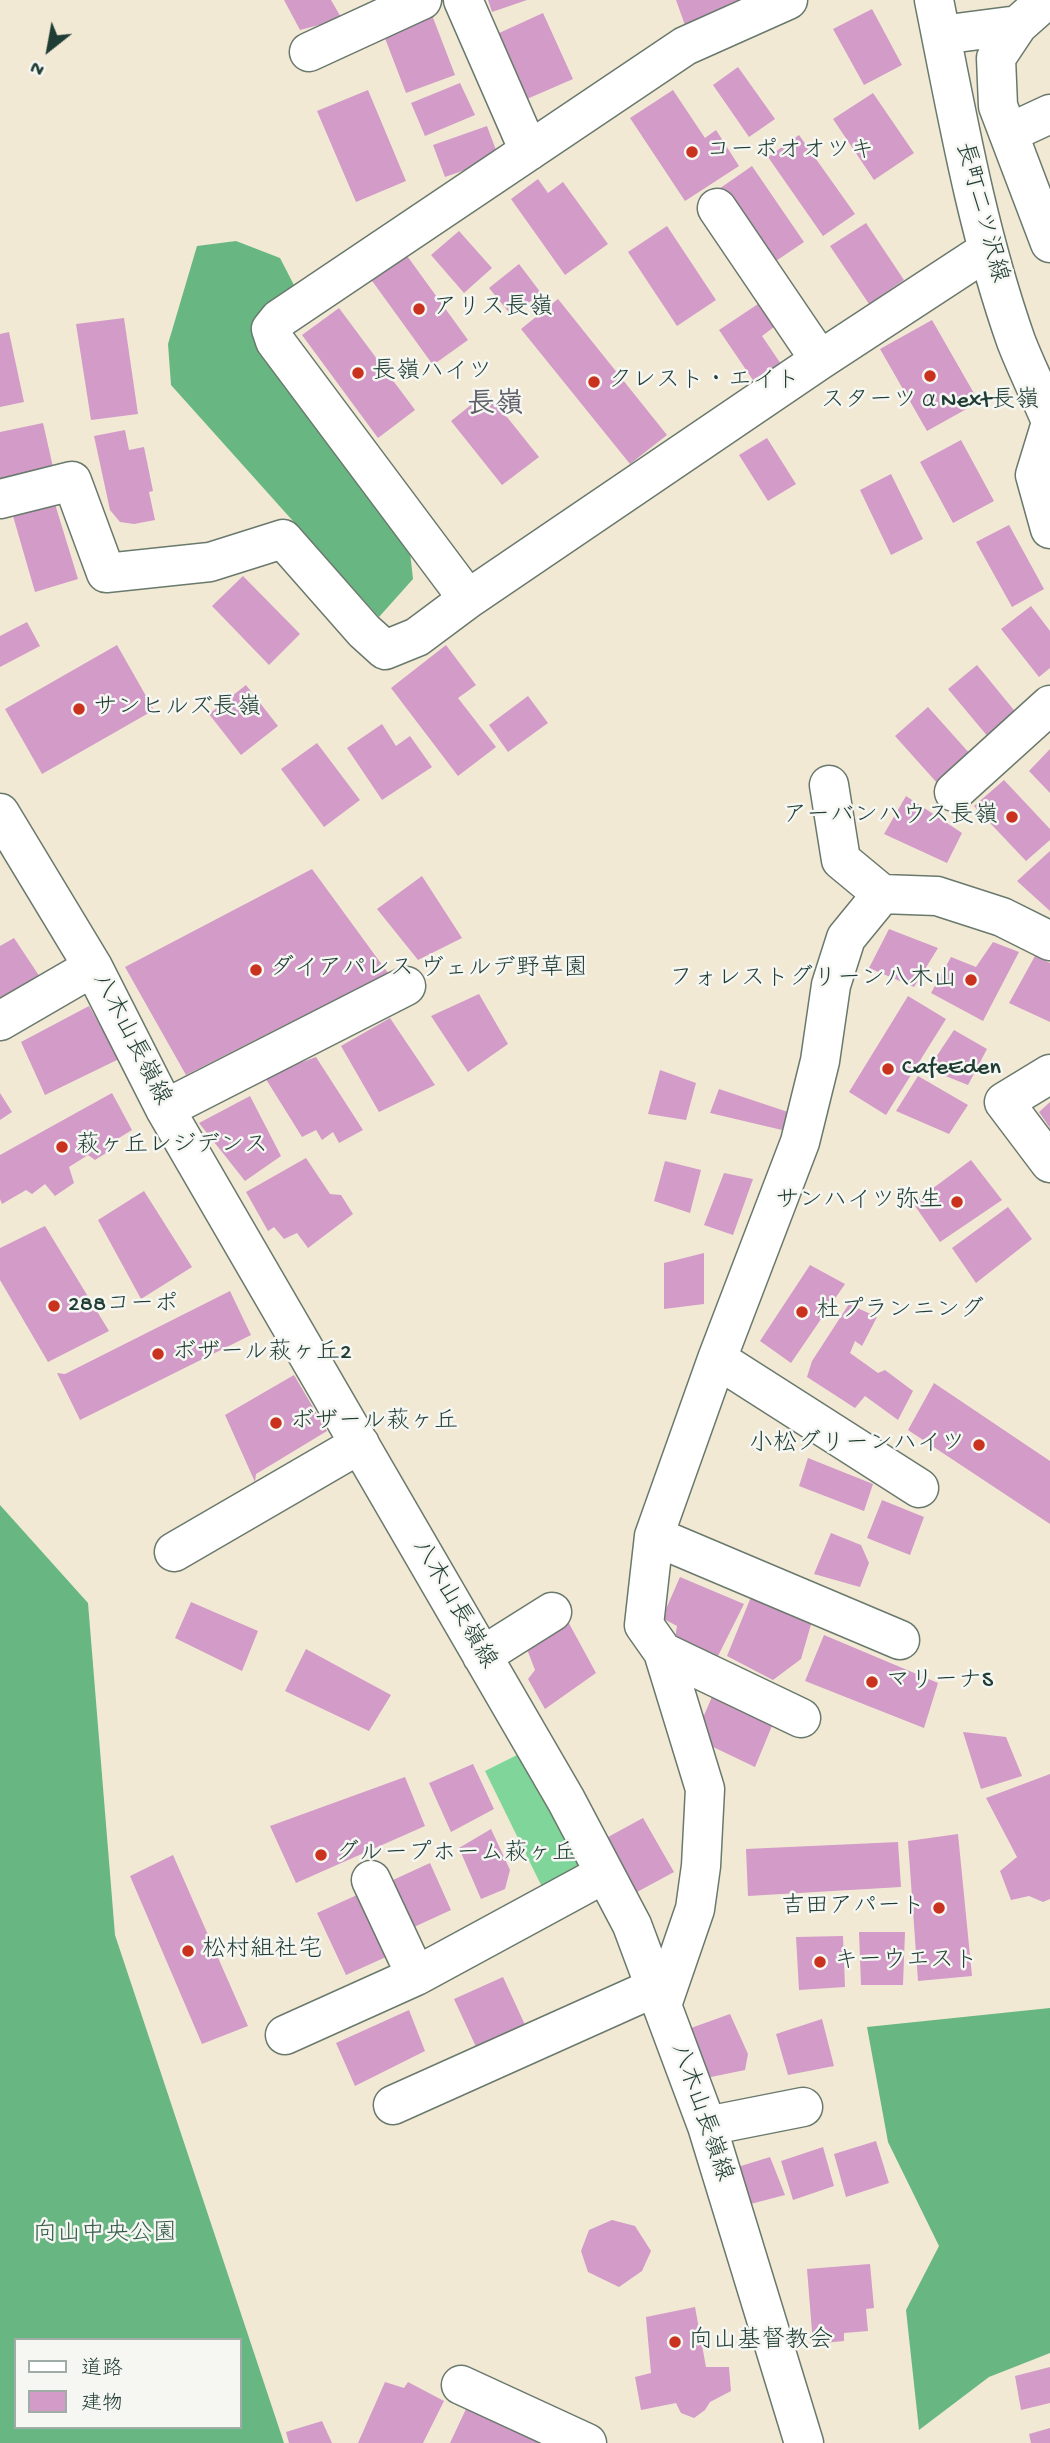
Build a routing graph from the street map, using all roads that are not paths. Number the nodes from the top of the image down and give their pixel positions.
1 (422, 0) edge
2 (463, 0) edge
3 (788, 0) edge
4 (1046, 0) edge
5 (938, 18) edge
6 (1018, 25) junction
7 (309, 52) dead end
8 (1050, 114) edge
9 (1009, 134) junction
10 (528, 151) junction
11 (1039, 180) edge
12 (717, 208) dead end
13 (1048, 234) edge
14 (988, 250) junction
15 (820, 360) junction
16 (1050, 419) edge
17 (1050, 426) edge
18 (0, 499) edge
19 (1050, 529) edge
20 (468, 599) junction
21 (1050, 705) edge
22 (829, 785) dead end
23 (954, 792) dead end
24 (0, 813) edge
25 (882, 894) junction
26 (1050, 941) edge
27 (93, 967) junction
28 (406, 986) dead end
29 (0, 1021) edge
30 (1050, 1074) edge
31 (165, 1109) junction
32 (1050, 1163) edge
33 (717, 1359) junction
34 (360, 1444) junction
35 (919, 1488) dead end
36 (654, 1536) junction
37 (174, 1552) dead end
38 (552, 1612) dead end
39 (900, 1640) dead end
40 (663, 1652) junction
41 (482, 1656) junction
42 (801, 1718) dead end
43 (604, 1874) junction
44 (371, 1880) dead end
45 (416, 1976) junction
46 (659, 1996) junction
47 (285, 2035) dead end
48 (393, 2105) dead end
49 (803, 2107) dead end
50 (707, 2126) junction
51 (461, 2385) dead end
52 (587, 2443) edge
53 (804, 2443) edge

1 - 7 street
2 - 10 street
3 - 10 street
4 - 6 street
5 - 6 street
5 - 14 street, 長町二ツ沢線
6 - 9 street
8 - 9 street
9 - 11 street
10 - 20 street
11 - 13 street
12 - 15 street
14 - 15 street
14 - 16 street, 長町二ツ沢線
15 - 20 street
17 - 19 street
18 - 20 street
21 - 23 street
22 - 25 street
24 - 27 street, 八木山長嶺線
25 - 26 street
25 - 33 street
27 - 29 street
27 - 31 street, 八木山長嶺線
28 - 31 street
30 - 32 street
31 - 34 street, 八木山長嶺線
33 - 35 street
33 - 36 street
34 - 37 street
34 - 41 street, 八木山長嶺線
36 - 39 street
36 - 40 street
38 - 41 street
40 - 42 street
40 - 46 street
41 - 43 street, 八木山長嶺線
43 - 45 street
43 - 46 street, 八木山長嶺線
44 - 45 street
45 - 47 street
46 - 48 street
46 - 50 street, 八木山長嶺線
49 - 50 street
50 - 53 street, 八木山長嶺線
51 - 52 street

